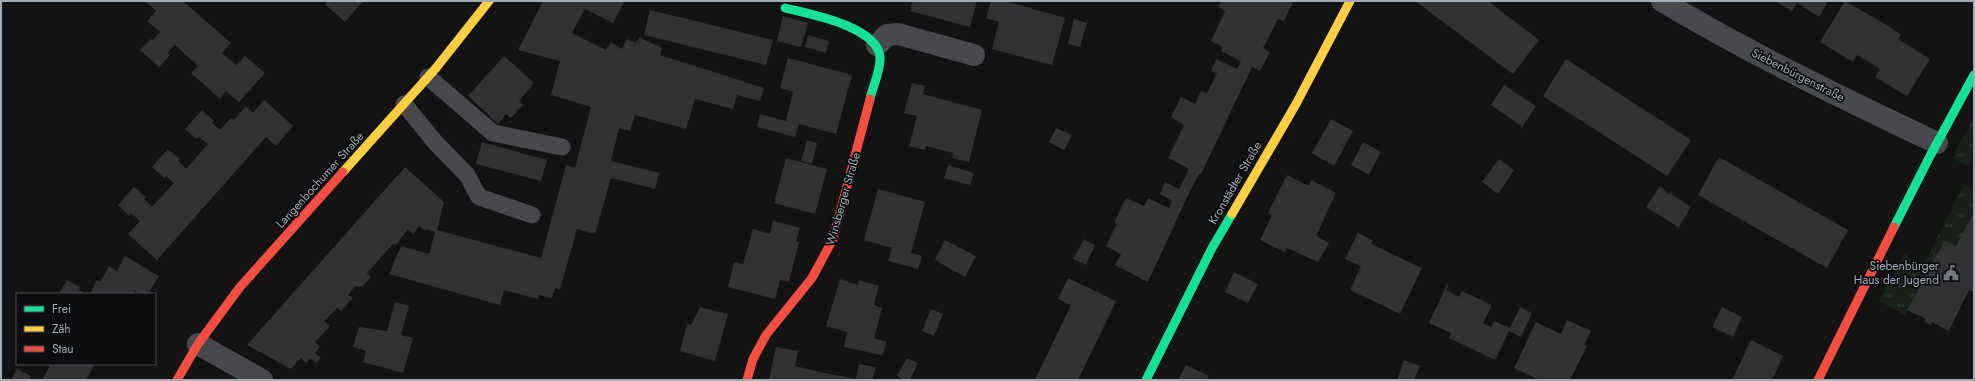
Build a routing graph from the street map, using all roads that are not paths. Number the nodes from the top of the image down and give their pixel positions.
1 (489, 1) edge
2 (1350, 1) edge
3 (1662, 1) edge
4 (785, 8) dead end
5 (876, 45) junction
6 (974, 55) dead end
7 (1974, 75) edge
8 (428, 77) junction
9 (404, 104) junction
10 (1937, 143) junction
11 (562, 147) dead end
12 (532, 215) dead end
13 (198, 344) junction
14 (178, 380) edge
15 (262, 380) edge
16 (747, 380) edge
17 (1146, 380) edge
18 (1818, 380) edge

1 - 8 street, Langenbochumer Straße
2 - 17 street, Kronstädter Straße
3 - 10 street, Siebenbürgenstraße
4 - 5 street
5 - 6 street
5 - 16 street, Winsberger Straße
7 - 10 street
8 - 9 street, Langenbochumer Straße
8 - 11 lane
9 - 12 lane
9 - 13 street, Langenbochumer Straße
10 - 18 street
13 - 14 street, Langenbochumer Straße
13 - 15 street

